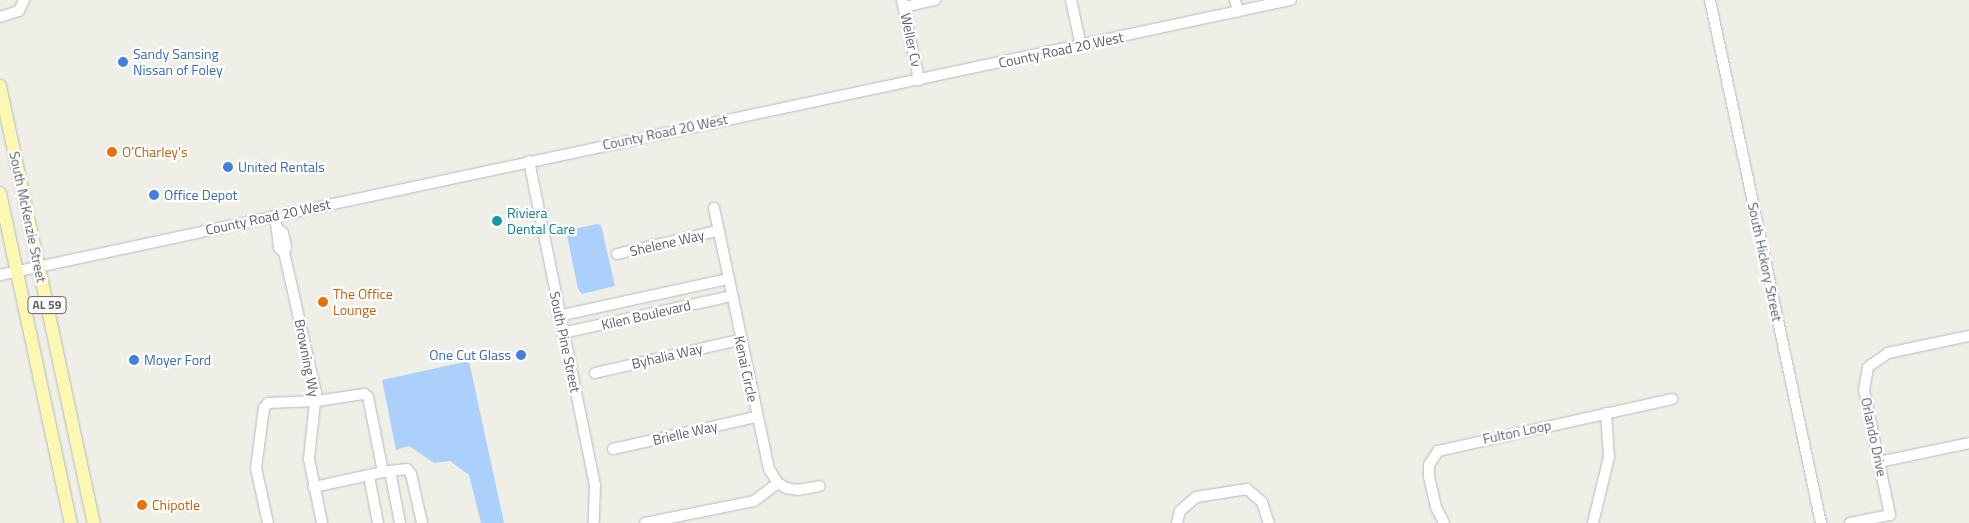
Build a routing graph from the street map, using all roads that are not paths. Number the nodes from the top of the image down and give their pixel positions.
1 (24, 0) edge
2 (935, 0) edge
3 (1071, 0) edge
4 (1236, 0) edge
5 (1291, 0) edge
6 (1710, 0) edge
7 (903, 3) edge
8 (1238, 12) junction
9 (0, 16) edge
10 (1081, 46) junction
11 (919, 80) junction
12 (0, 86) edge
13 (529, 161) junction
14 (0, 193) edge
15 (714, 208) dead end
16 (275, 215) junction
17 (717, 231) junction
18 (617, 254) dead end
19 (39, 267) junction
20 (17, 272) junction
21 (0, 275) edge
22 (727, 279) junction
23 (731, 296) junction
24 (644, 297) junction
25 (648, 314) junction
26 (558, 316) junction
27 (562, 333) junction
28 (1969, 336) edge
29 (740, 340) junction
30 (595, 372) dead end
31 (1672, 399) dead end
32 (316, 402) junction
33 (1606, 412) junction
34 (756, 417) junction
35 (1969, 443) edge
36 (613, 449) dead end
37 (1879, 462) junction
38 (386, 471) junction
39 (369, 476) junction
40 (778, 483) junction
41 (820, 486) dead end
42 (314, 487) junction
43 (1891, 519) edge
44 (72, 521) edge
45 (94, 523) edge
46 (268, 523) edge
47 (322, 523) edge
48 (378, 523) edge
49 (400, 523) edge
50 (422, 523) edge
51 (594, 523) edge
52 (645, 523) edge
53 (1177, 523) edge
54 (1269, 523) edge
55 (1444, 523) edge
56 (1593, 523) edge
57 (1821, 523) edge
58 (1850, 523) edge

1 - 9 street
2 - 7 street
3 - 10 street
4 - 8 street
5 - 8 street, County Road 20 West
6 - 57 street, South Hickory Street
7 - 11 street, Weller Cv
8 - 10 street, County Road 20 West
10 - 11 street, County Road 20 West
11 - 13 street, County Road 20 West
12 - 19 main road, South McKenzie Street / AL 59
13 - 16 street, County Road 20 West
13 - 26 street, South Pine Street
14 - 20 main road, South McKenzie Street / AL 59
15 - 17 street, Kenai Circle
16 - 19 street, County Road 20 West
16 - 32 street, Browning Wy
17 - 18 street, Shelene Way
17 - 22 street, Kenai Circle
19 - 20 street, County Road 20 West
19 - 45 main road, South McKenzie Street / AL 59
20 - 21 street, County Road 20 West
20 - 44 main road, South McKenzie Street / AL 59
22 - 23 street, Kenai Circle
22 - 24 street, Kilen Boulevard
23 - 25 street, Kilen Boulevard
23 - 29 street, Kenai Circle
24 - 25 street
24 - 26 street, Kilen Boulevard
25 - 27 street, Kilen Boulevard
26 - 27 street, South Pine Street
27 - 51 street, South Pine Street
28 - 37 street, Orlando Drive
29 - 30 street, Byhalia Way
29 - 34 street, Kenai Circle
31 - 33 street, Fulton Loop
32 - 38 street
32 - 42 street, Browning Wy
32 - 46 street
33 - 55 street, Fulton Loop
33 - 56 street
34 - 36 street, Brielle Way
34 - 40 street, Kenai Circle
35 - 37 street
37 - 43 street, Orlando Drive
38 - 39 street
38 - 49 street
38 - 50 street
39 - 42 street
39 - 48 street
40 - 41 street
40 - 52 street
42 - 47 street, Browning Wy
43 - 58 street, Orlando Drive
53 - 54 street

